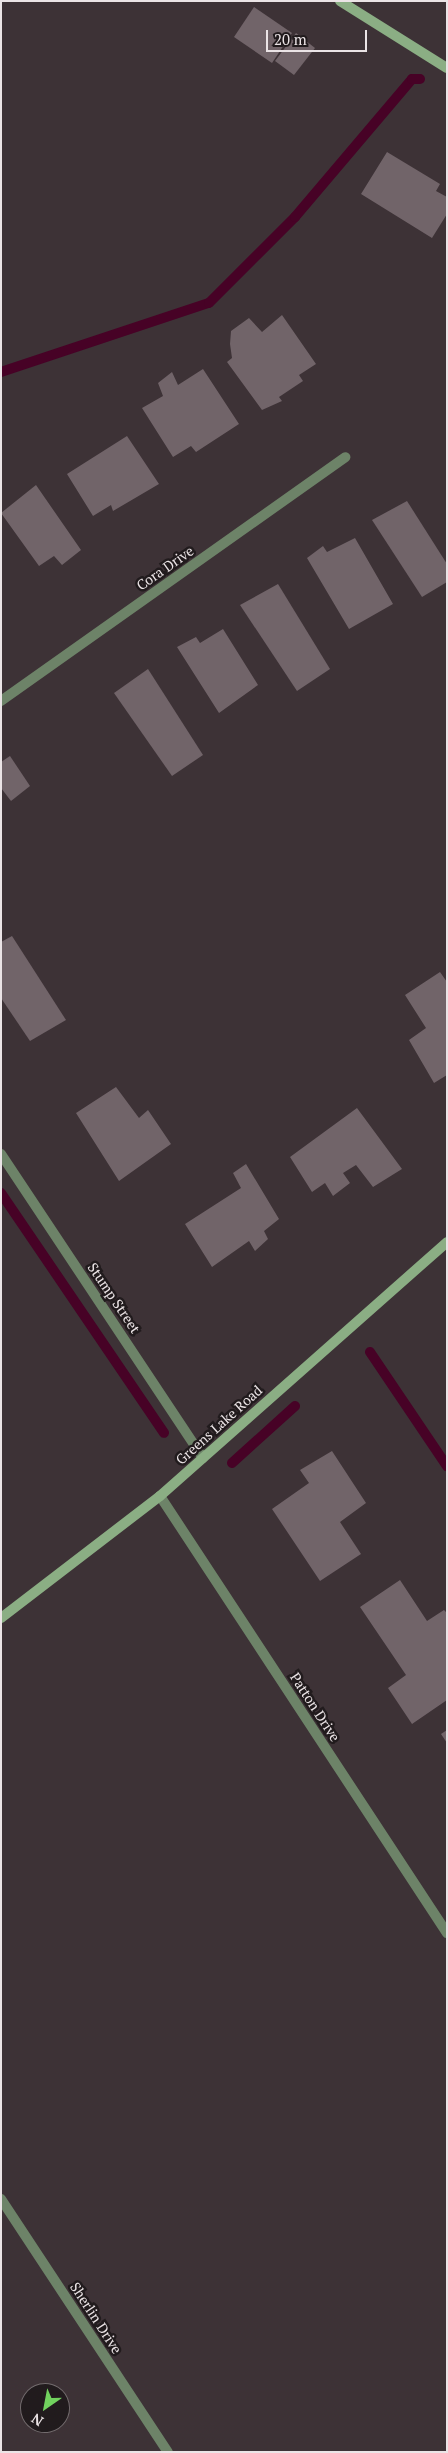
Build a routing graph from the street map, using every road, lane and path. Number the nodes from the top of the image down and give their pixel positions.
1 (340, 1) edge
2 (447, 68) edge
3 (345, 457) dead end
4 (1, 701) edge
5 (1, 1154) edge
6 (447, 1242) edge
7 (203, 1458) junction
8 (160, 1496) junction
9 (1, 1618) edge
10 (447, 1932) edge
11 (1, 2199) edge
12 (168, 2452) edge

1 - 2 street
3 - 4 street, Cora Drive
5 - 7 street, Stump Street
6 - 7 street, Greens Lake Road
7 - 8 street, Greens Lake Road
8 - 9 street, Greens Lake Road
8 - 10 street, Patton Drive
11 - 12 street, Sherlin Drive

